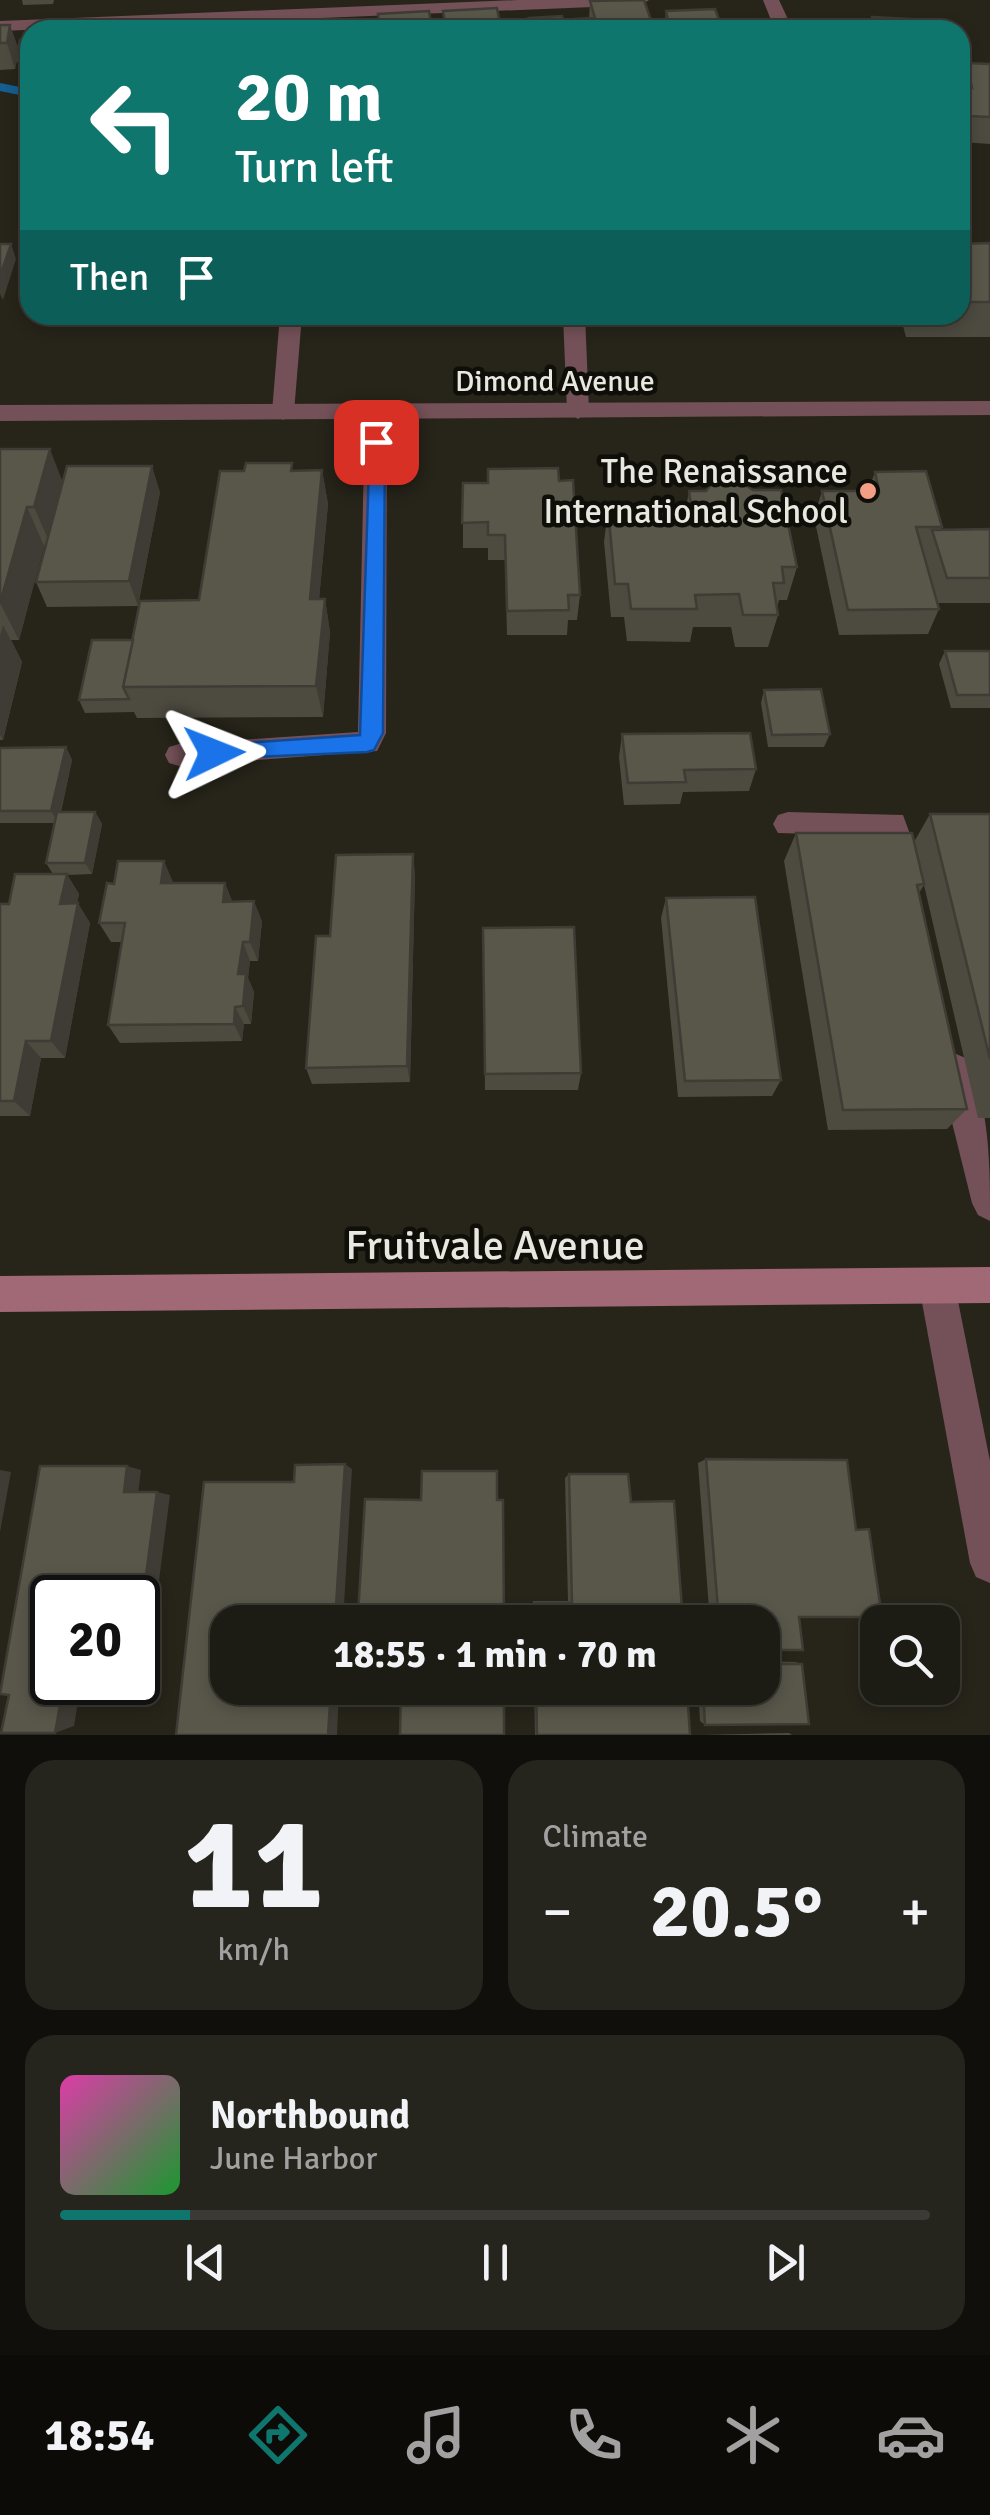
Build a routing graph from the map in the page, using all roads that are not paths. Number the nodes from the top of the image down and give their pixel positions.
1 (641, 0) edge
2 (148, 20) edge
3 (290, 325) edge
4 (574, 325) edge
5 (990, 408) edge
6 (578, 411) junction
7 (283, 412) junction
8 (376, 412) junction
9 (0, 414) edge
10 (179, 755) dead end
11 (788, 824) dead end
12 (913, 891) edge
13 (949, 1040) edge
14 (990, 1203) edge
15 (990, 1284) edge
16 (937, 1286) junction
17 (0, 1294) edge
18 (990, 1563) edge

1 - 2 street
3 - 7 street
4 - 6 street
5 - 6 street, Dimond Avenue
6 - 8 street, Dimond Avenue
7 - 8 street, Dimond Avenue
7 - 9 street, Dimond Avenue
8 - 10 street
11 - 12 street
13 - 14 street
15 - 16 street, Fruitvale Avenue
16 - 17 street, Fruitvale Avenue
16 - 18 street

